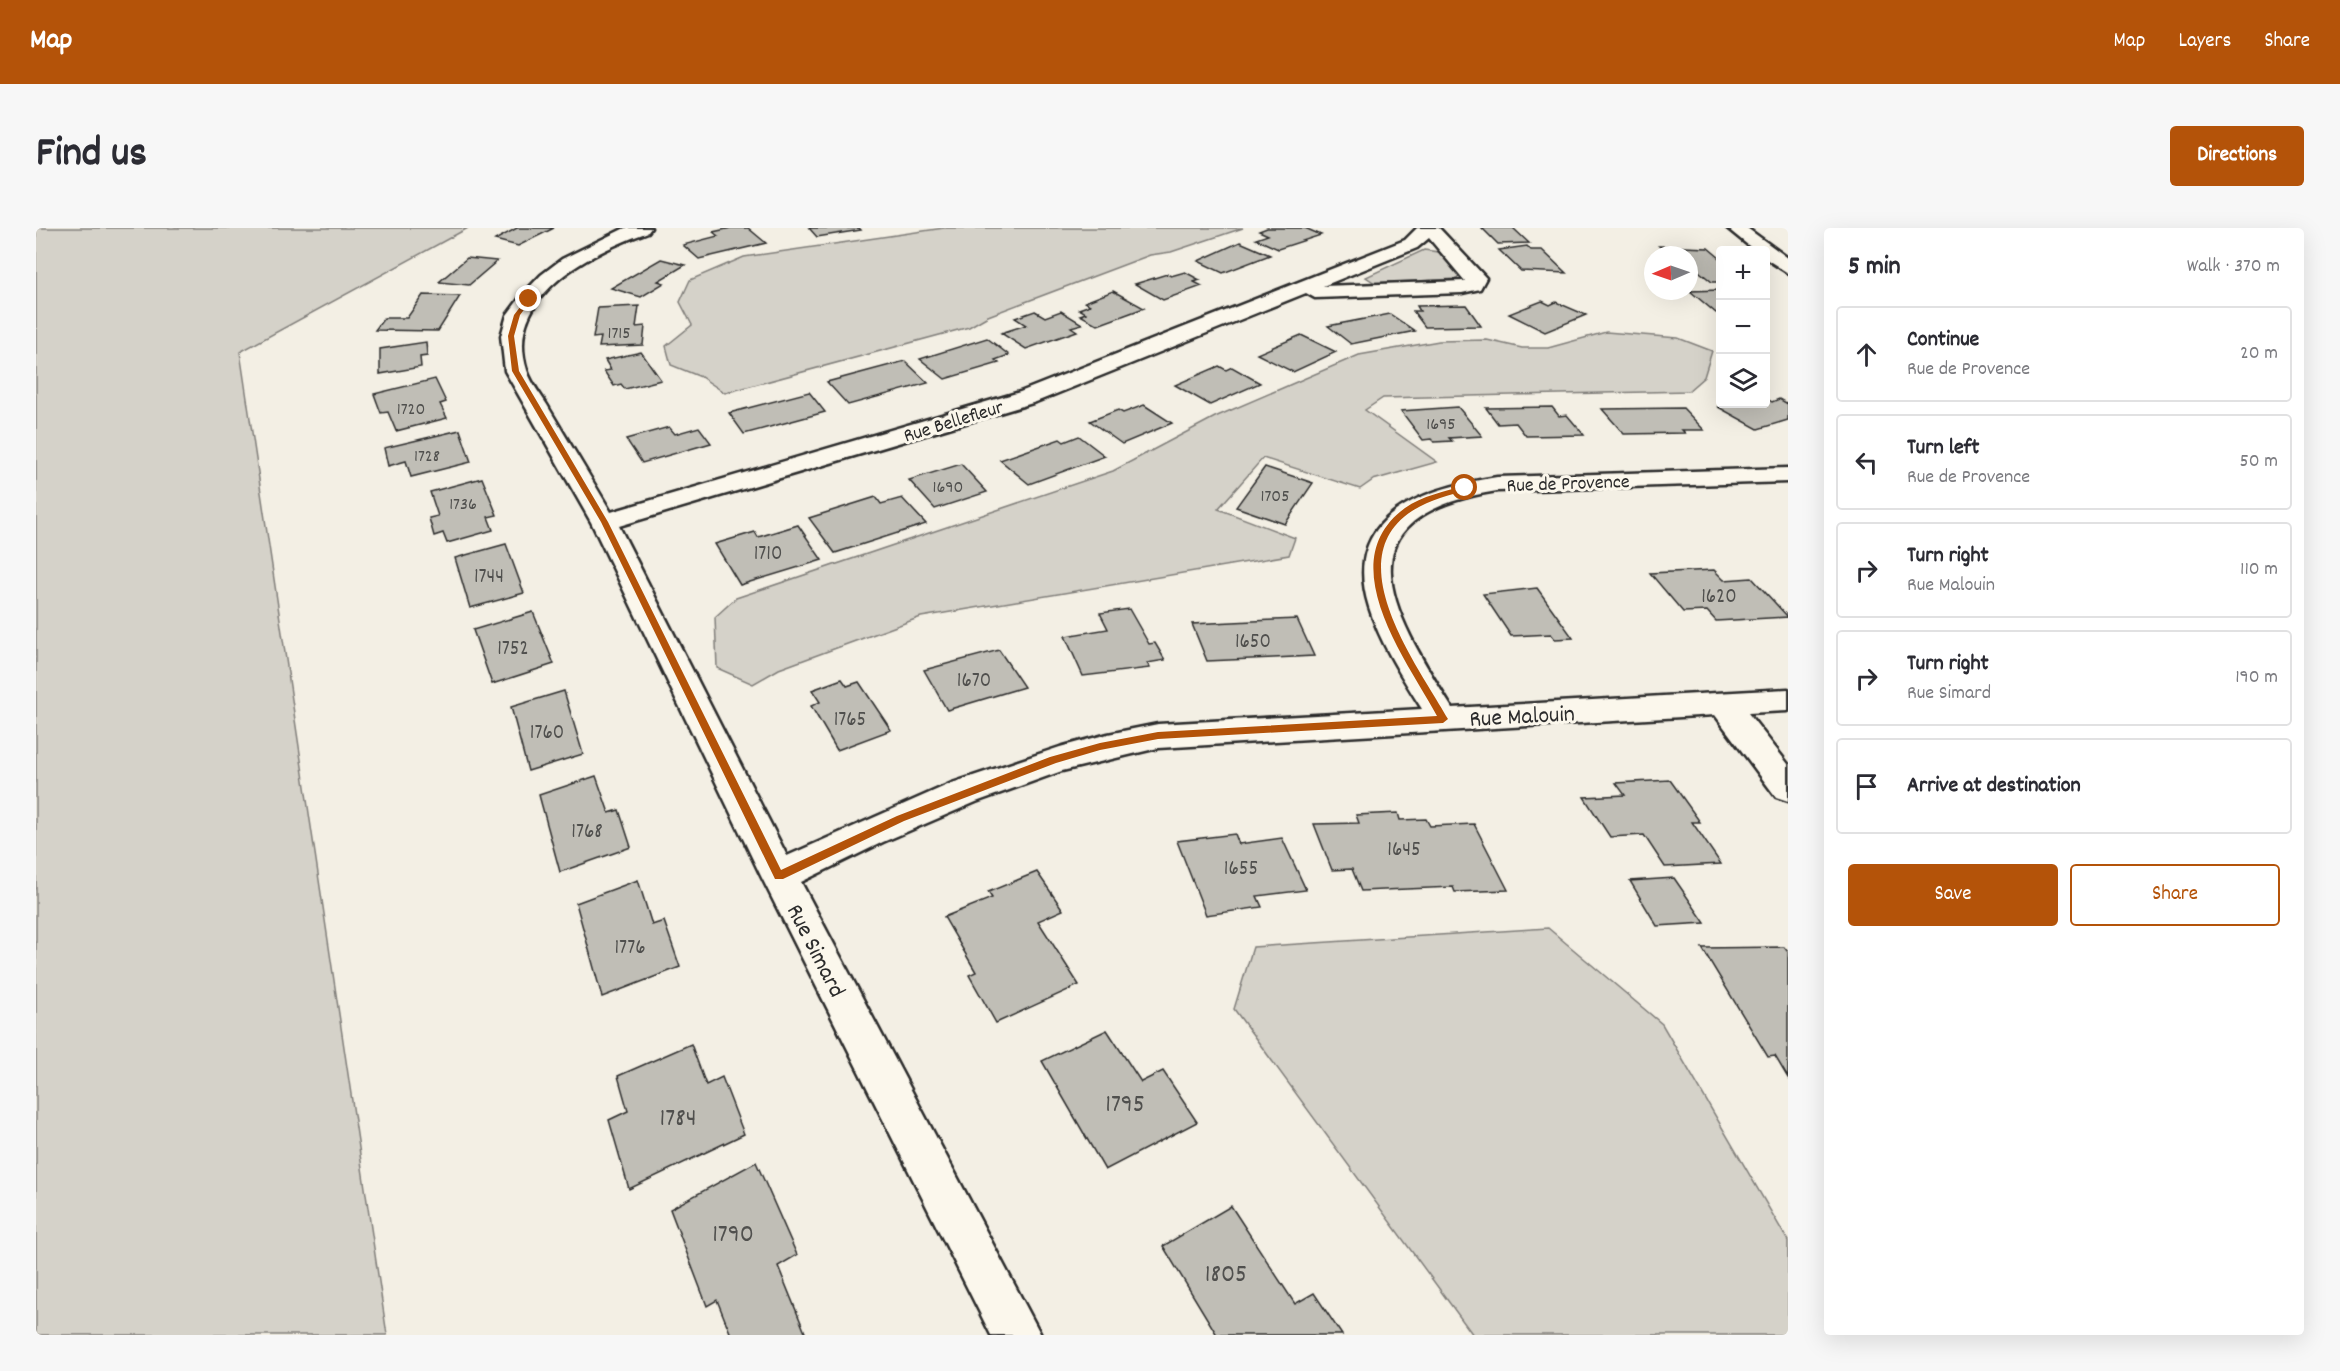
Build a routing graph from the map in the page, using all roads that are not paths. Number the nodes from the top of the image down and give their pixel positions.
1 (642, 228) edge
2 (1428, 228) edge
3 (1736, 228) edge
4 (1788, 267) edge
5 (1292, 292) junction
6 (1788, 475) edge
7 (604, 522) junction
8 (1788, 700) edge
9 (1723, 703) junction
10 (1443, 719) junction
11 (1788, 788) edge
12 (779, 876) junction
13 (1017, 1335) edge

1 - 7 street, Rue Simard
2 - 5 street, Rue Bellefleur
2 - 5 street, Rue Bellefleur
3 - 4 street
5 - 7 street, Rue Bellefleur
6 - 10 street, Rue de Provence
7 - 12 street, Rue Simard
8 - 9 street, Rue Malouin
9 - 10 street, Rue Malouin
9 - 11 street
10 - 12 street, Rue Malouin
12 - 13 street, Rue Simard

